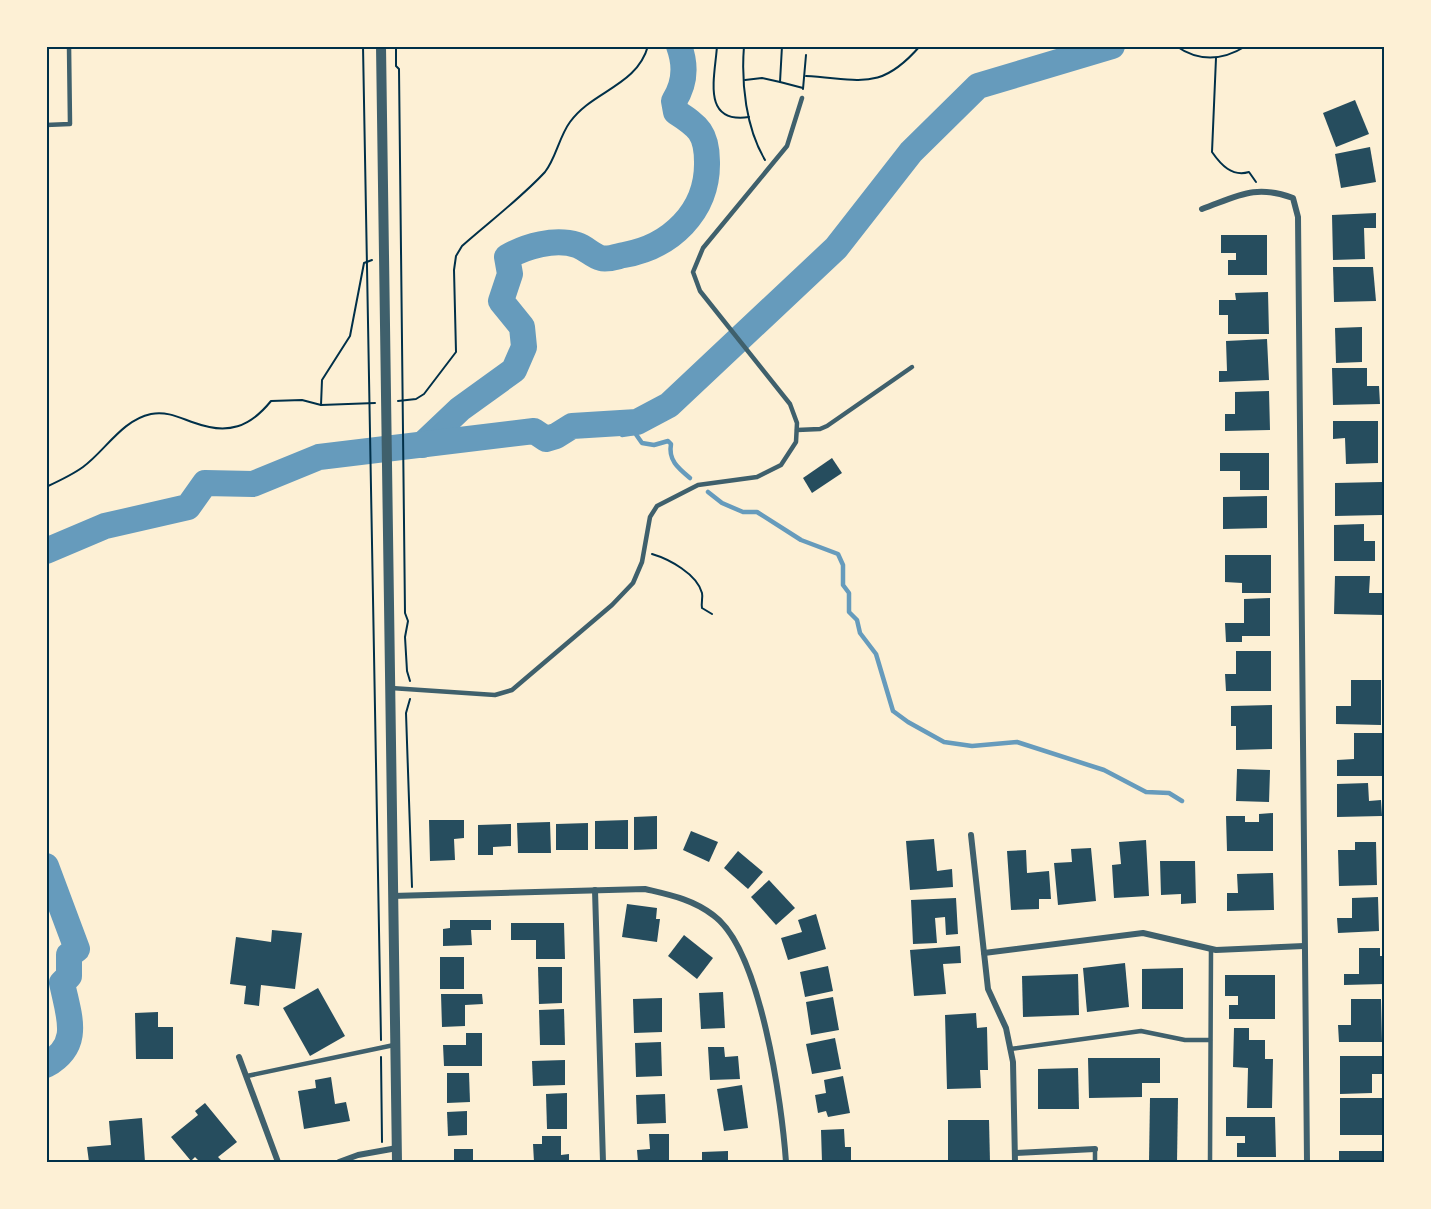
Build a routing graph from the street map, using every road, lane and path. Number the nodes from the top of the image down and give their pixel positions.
1 (69, 46) edge
2 (363, 46) edge
3 (381, 46) edge
4 (396, 46) edge
5 (648, 46) edge
6 (717, 46) edge
7 (744, 46) edge
8 (782, 46) edge
9 (920, 46) edge
10 (1176, 46) edge
11 (1246, 46) edge
12 (806, 55) dead end
13 (1216, 58) junction
14 (806, 76) junction
15 (745, 80) junction
16 (780, 82) junction
17 (802, 98) dead end
18 (749, 117) junction
19 (46, 124) edge
20 (769, 167) junction
21 (1262, 191) junction
22 (1202, 209) dead end
23 (384, 255) junction
24 (367, 262) junction
25 (912, 367) dead end
26 (396, 401) dead end
27 (376, 402) dead end
28 (321, 405) junction
29 (797, 430) junction
30 (46, 487) edge
31 (644, 552) junction
32 (712, 614) dead end
33 (391, 688) junction
34 (410, 689) junction
35 (971, 835) dead end
36 (595, 891) junction
37 (392, 896) junction
38 (412, 896) junction
39 (1304, 946) junction
40 (1211, 949) junction
41 (984, 953) junction
42 (1210, 1040) junction
43 (395, 1045) junction
44 (381, 1048) junction
45 (1010, 1049) junction
46 (239, 1057) dead end
47 (247, 1076) junction
48 (397, 1148) junction
49 (1095, 1149) joint
50 (383, 1150) junction
51 (1015, 1153) junction
52 (278, 1162) edge
53 (339, 1162) edge
54 (397, 1162) edge
55 (603, 1162) edge
56 (786, 1162) edge
57 (1015, 1162) edge
58 (1095, 1162) edge
59 (1210, 1162) edge
60 (1307, 1162) edge

1 - 19 lane
2 - 24 path
3 - 23 street
4 - 34 path
5 - 26 path
6 - 18 path
7 - 15 path
8 - 16 path
9 - 14 path
10 - 13 path
11 - 13 path
12 - 14 path
13 - 21 path
14 - 16 path
15 - 16 path
15 - 18 path
17 - 20 lane
18 - 20 path
20 - 29 lane
21 - 22 street
21 - 39 street
23 - 24 path
23 - 33 street
24 - 28 path
24 - 44 path
25 - 29 lane
27 - 28 path
28 - 30 path
29 - 31 lane
31 - 32 path
31 - 34 lane
33 - 34 lane
33 - 37 street
34 - 38 path
35 - 41 street
36 - 38 street
36 - 55 street
36 - 56 street
37 - 38 street
37 - 43 street
39 - 40 street
39 - 60 street
40 - 41 street
40 - 42 lane
41 - 45 street
42 - 45 lane
42 - 59 lane
43 - 44 lane
43 - 48 street
44 - 47 lane
44 - 50 path
45 - 51 street
46 - 47 street
47 - 52 street
48 - 50 street
48 - 54 street
49 - 51 street
49 - 58 lane
50 - 53 street
51 - 57 street

